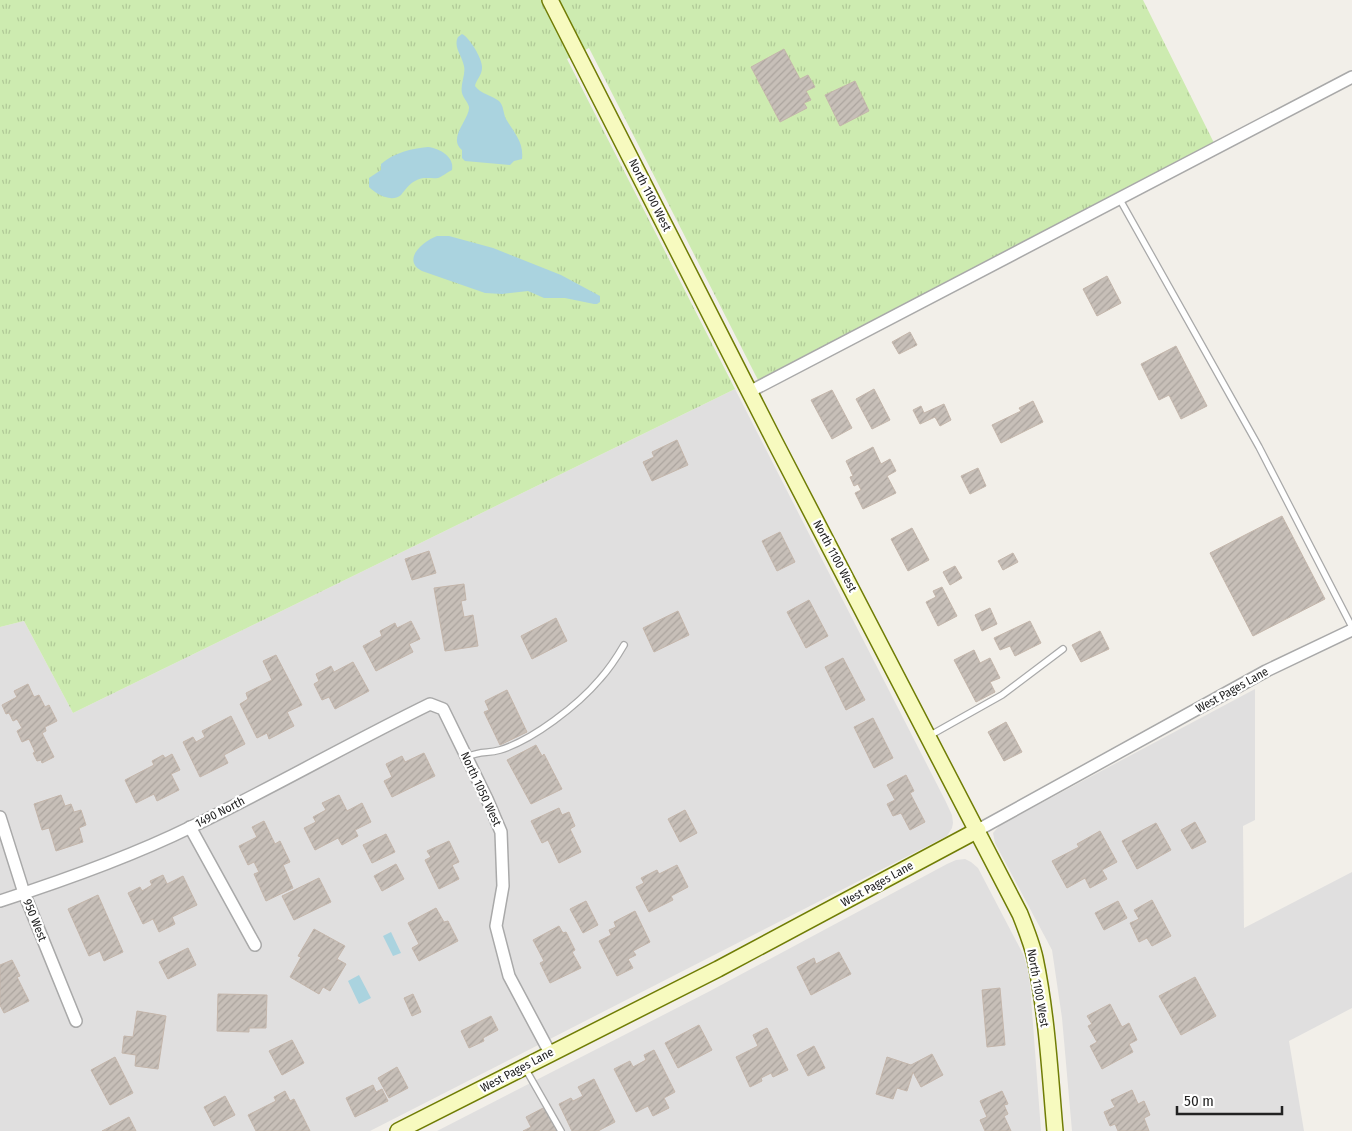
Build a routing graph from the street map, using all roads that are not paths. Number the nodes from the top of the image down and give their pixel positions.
1 (550, 0) edge
2 (1352, 77) edge
3 (1120, 198) junction
4 (750, 392) junction
5 (1352, 629) edge
6 (624, 645) dead end
7 (1063, 649) dead end
8 (430, 704) joint
9 (929, 736) junction
10 (467, 758) junction
11 (0, 817) edge
12 (190, 827) junction
13 (978, 830) junction
14 (24, 893) junction
15 (0, 900) edge
16 (255, 945) dead end
17 (76, 1021) dead end
18 (550, 1053) junction
19 (524, 1066) junction
20 (404, 1130) edge
21 (561, 1131) edge
22 (1054, 1131) edge

1 - 4 street, North 1100 West
2 - 3 street
3 - 4 street
3 - 5 lane
4 - 9 street, North 1100 West
5 - 13 street, West Pages Lane
6 - 10 lane
7 - 9 lane
8 - 10 street, North 1050 West
8 - 12 street, 1490 North
9 - 13 street, North 1100 West
10 - 18 street, North 1050 West
11 - 14 street, 950 West
12 - 14 street, 1490 North
12 - 16 street
13 - 18 street, West Pages Lane
13 - 22 street, North 1100 West
14 - 15 street, 1490 North
14 - 17 street, 950 West
18 - 19 street, West Pages Lane
19 - 20 street, West Pages Lane
19 - 21 lane

